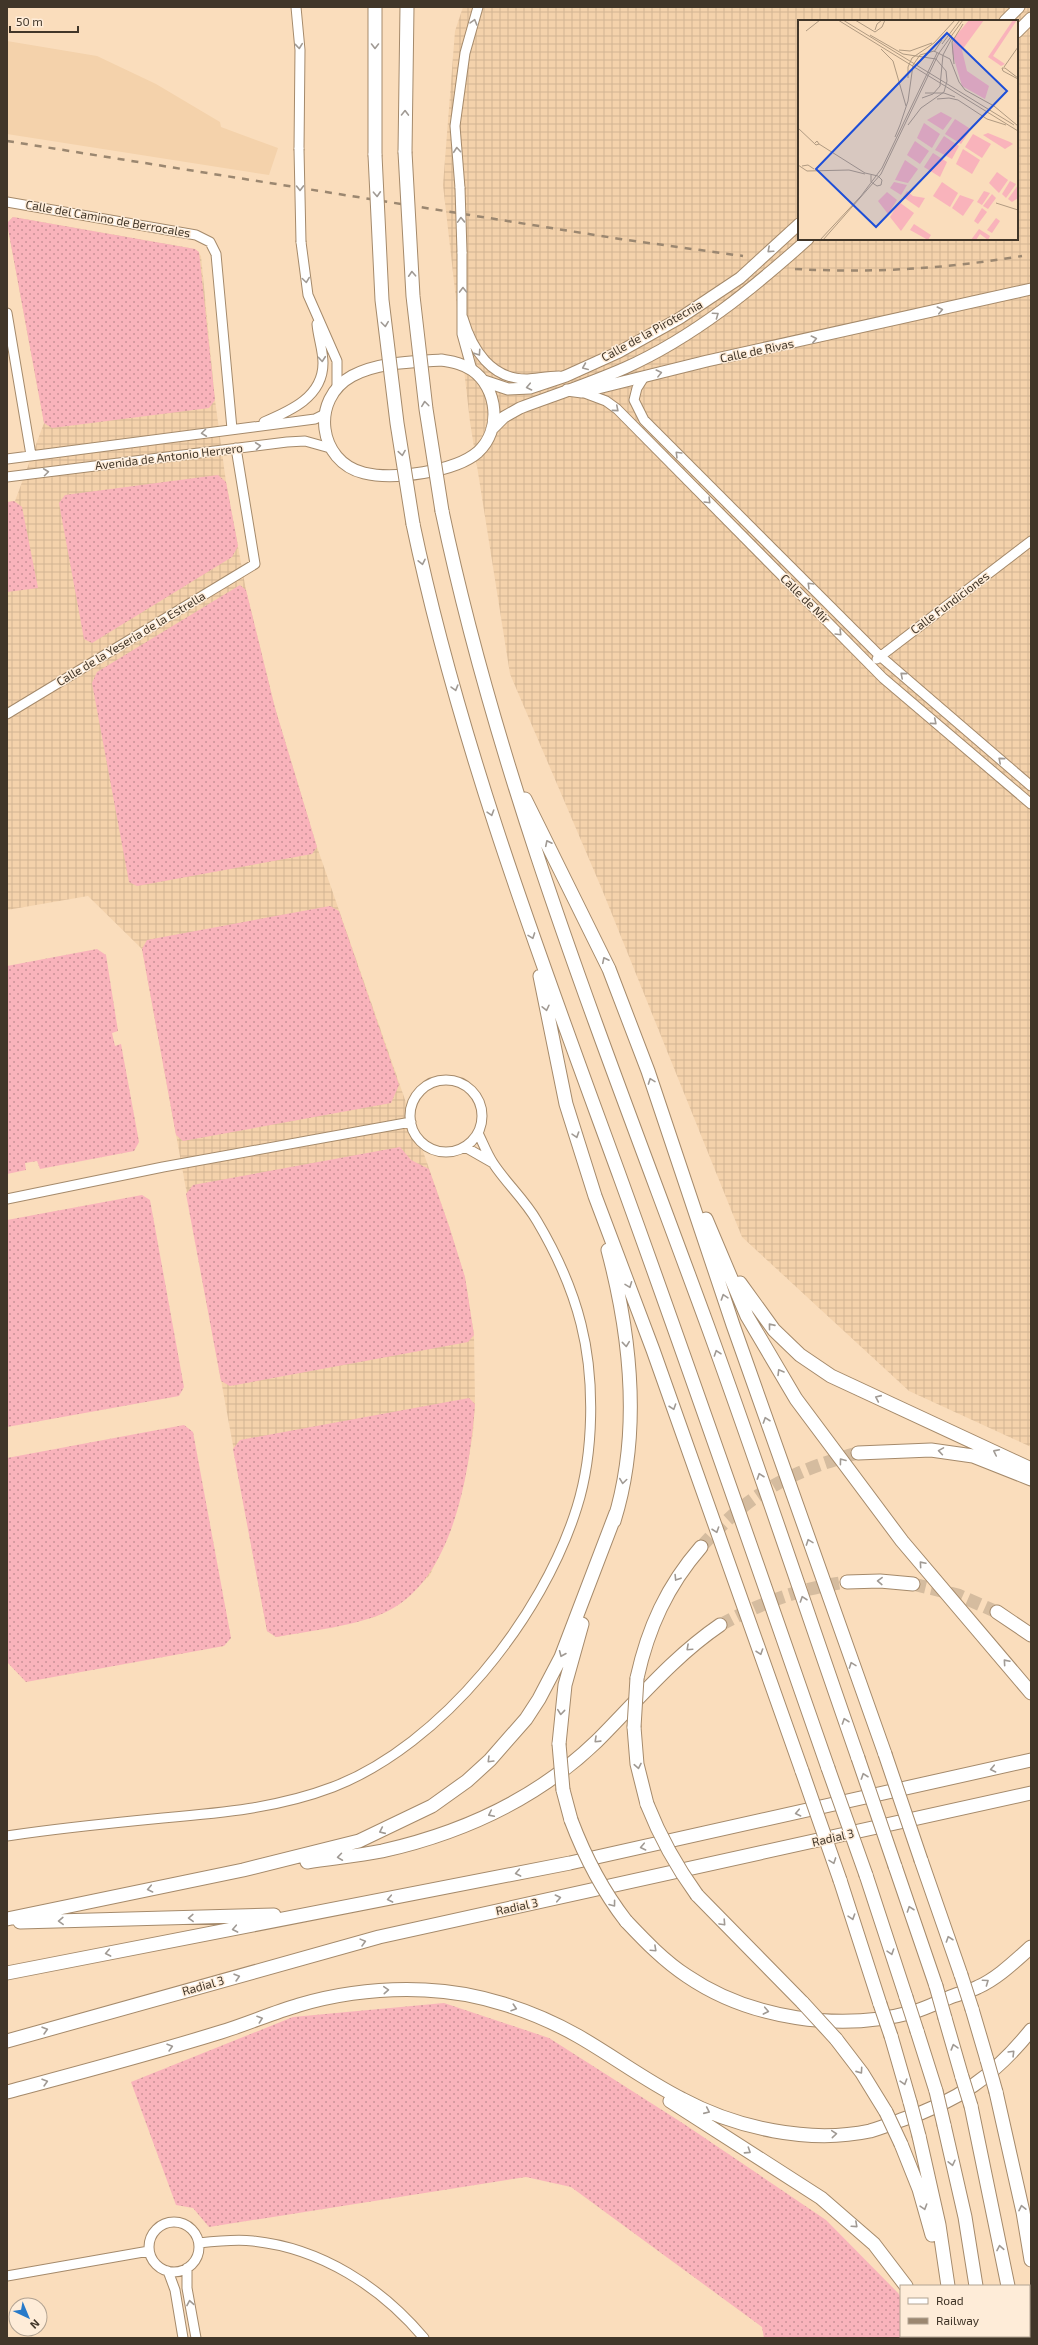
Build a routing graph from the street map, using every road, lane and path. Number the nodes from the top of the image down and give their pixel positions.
1 (296, 7) edge
2 (375, 7) edge
3 (407, 7) edge
4 (478, 7) edge
5 (1019, 7) edge
6 (1031, 18) edge
7 (1006, 20) edge
8 (1018, 31) edge
9 (7, 202) edge
10 (798, 225) edge
11 (807, 240) edge
12 (1031, 289) edge
13 (7, 313) edge
14 (463, 318) junction
15 (317, 320) junction
16 (472, 370) junction
17 (566, 376) junction
18 (644, 377) junction
19 (484, 381) junction
20 (337, 389) junction
21 (567, 390) junction
22 (582, 392) junction
23 (324, 414) junction
24 (254, 426) junction
25 (492, 428) junction
26 (232, 429) junction
27 (236, 448) junction
28 (330, 448) junction
29 (31, 455) junction
30 (7, 458) edge
31 (7, 477) edge
32 (1031, 541) edge
33 (880, 656) junction
34 (870, 665) junction
35 (7, 714) edge
36 (1031, 786) edge
37 (517, 789) junction
38 (1031, 804) edge
39 (539, 956) junction
40 (665, 1118) junction
41 (411, 1122) junction
42 (478, 1133) junction
43 (465, 1147) junction
44 (493, 1163) junction
45 (595, 1196) junction
46 (7, 1199) edge
47 (707, 1221) junction
48 (858, 1453) tunnel mouth
49 (1031, 1469) edge
50 (1031, 1479) edge
51 (616, 1513) junction
52 (701, 1547) tunnel mouth
53 (847, 1582) tunnel mouth
54 (913, 1584) tunnel mouth
55 (997, 1612) tunnel mouth
56 (720, 1625) tunnel mouth
57 (1031, 1635) edge
58 (1031, 1693) edge
59 (1031, 1760) edge
60 (1031, 1793) edge
61 (7, 1836) edge
62 (243, 1870) junction
63 (314, 1914) junction
64 (7, 1919) edge
65 (7, 1923) edge
66 (1031, 1947) edge
67 (7, 1973) edge
68 (1031, 2030) edge
69 (577, 2035) junction
70 (7, 2041) edge
71 (7, 2092) edge
72 (199, 2243) junction
73 (149, 2251) junction
74 (1031, 2260) edge
75 (187, 2268) junction
76 (168, 2271) junction
77 (7, 2276) edge
78 (905, 2285) edge
79 (944, 2285) edge
80 (948, 2285) edge
81 (976, 2285) edge
82 (1008, 2285) edge
83 (183, 2338) edge
84 (196, 2338) edge
85 (424, 2338) edge

1 -> 15 street, bridge
2 -> 39 highway, bridge
37 -> 3 highway, bridge
14 -> 4 street, bridge
5 - 7 main road
6 - 8 main road
9 - 26 street, Calle del Camino de Berrocales
10 -> 17 main road, Calle de la Pirotecnia
21 -> 11 main road, Calle de la Pirotecnia
18 -> 12 main road, Calle de Rivas
13 - 29 street
14 - 16 street
14 -> 17 street
15 - 20 street
15 -> 24 street
16 - 19 main road
16 - 20 main road
17 -> 19 main road, Calle de la Pirotecnia
18 - 22 main road, Calle de Rivas
33 -> 18 street, Calle de Mir
19 - 25 main road
20 - 23 main road
21 - 22 main road, Calle de Rivas
21 - 25 main road, Calle de Rivas
22 -> 34 street, Calle de Mir
23 - 24 street, Avenida de Antonio Herrero
23 - 28 main road
24 - 26 street, Avenida de Antonio Herrero
25 - 28 main road
26 -> 29 street, Avenida de Antonio Herrero
27 -> 28 street, Avenida de Antonio Herrero
31 -> 27 street, Avenida de Antonio Herrero
27 - 35 street, Calle de la Yeseria de la Estrella
29 - 30 street, Avenida de Antonio Herrero
32 - 33 street, Calle Fundiciones
33 - 34 street, Calle Fundiciones
36 -> 33 street, Calle de Mir
34 -> 38 street, Calle de Mir
40 -> 37 highway
82 -> 37 highway, bridge
39 -> 45 highway
39 -> 81 highway, bridge
40 - 47 highway
74 -> 40 highway, bridge
41 - 42 street
41 - 43 street
41 - 46 street
42 - 43 street
42 - 44 street
43 - 44 street
44 - 61 street
45 -> 51 highway
45 -> 80 highway, bridge
49 -> 47 highway
58 -> 47 highway
50 -> 48 highway
51 -> 62 highway
51 -> 66 highway, bridge
52 -> 79 highway, bridge
54 -> 53 highway
55 - 57 highway
56 -> 62 highway
59 -> 63 highway
70 -> 60 highway, Radial 3
62 -> 64 highway
63 -> 65 highway
63 -> 67 highway
69 -> 68 highway
71 -> 69 highway
69 -> 78 highway
72 - 73 street
72 - 75 street
72 - 85 street
73 - 76 street
73 - 77 street
75 - 76 street
84 -> 75 street
76 - 83 street

